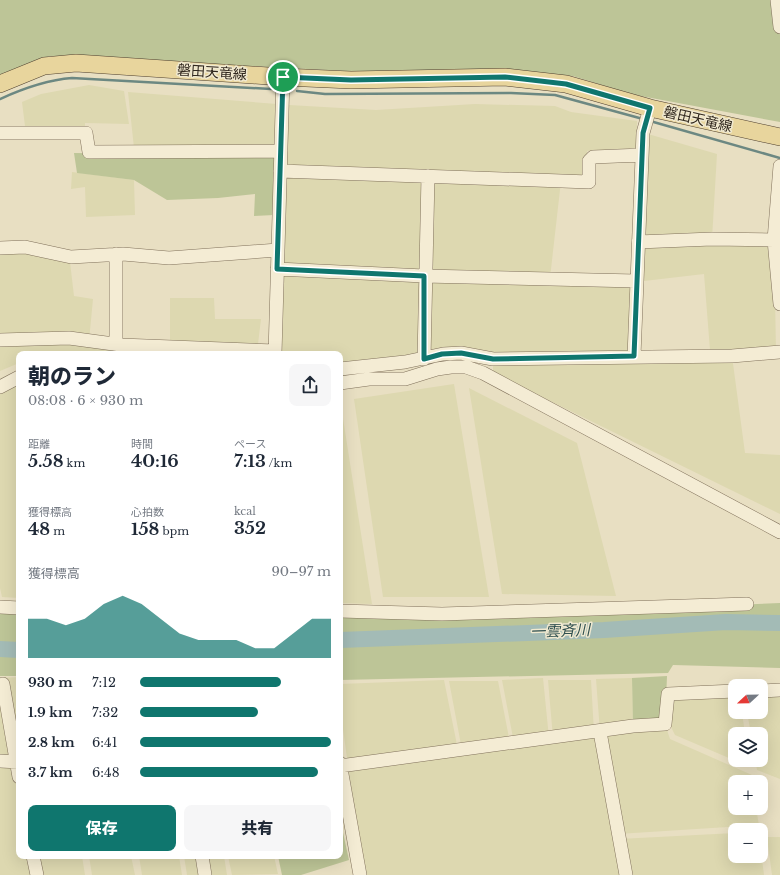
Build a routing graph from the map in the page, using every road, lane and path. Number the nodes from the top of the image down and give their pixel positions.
1 (778, 0) edge
2 (780, 27) edge
3 (283, 77) junction
4 (0, 84) edge
5 (650, 108) junction
6 (0, 133) edge
7 (780, 137) edge
8 (281, 151) junction
9 (642, 155) junction
10 (780, 166) edge
11 (280, 171) junction
12 (428, 176) junction
13 (774, 240) junction
14 (638, 242) junction
15 (0, 248) edge
16 (278, 250) junction
17 (116, 254) junction
18 (277, 269) junction
19 (424, 276) junction
20 (636, 281) junction
21 (780, 304) edge
22 (0, 340) edge
23 (116, 344) junction
24 (240, 351) edge
25 (275, 351) edge
26 (780, 352) edge
27 (634, 356) junction
28 (424, 359) junction
29 (343, 369) edge
30 (16, 379) edge
31 (343, 383) edge
32 (0, 387) edge
33 (780, 532) edge
34 (747, 604) dead end
35 (0, 607) edge
36 (16, 608) edge
37 (343, 611) edge
38 (3, 684) dead end
39 (768, 690) edge
40 (780, 690) edge
41 (728, 691) edge
42 (600, 732) junction
43 (16, 752) edge
44 (0, 761) edge
45 (16, 762) edge
46 (343, 765) edge
47 (343, 782) edge
48 (34, 859) edge
49 (202, 859) edge
50 (37, 875) edge
51 (205, 875) edge
52 (360, 875) edge
53 (626, 875) edge

1 - 2 street
3 - 4 main road, 磐田天竜線
3 - 5 main road, 磐田天竜線
3 - 8 street
5 - 7 main road, 磐田天竜線
5 - 9 street
6 - 8 street
8 - 11 street
9 - 12 street
9 - 14 street
10 - 13 street
11 - 12 street
11 - 16 street
12 - 19 street
13 - 14 street
13 - 21 street
14 - 20 street
15 - 17 street
16 - 17 street
16 - 18 street
17 - 23 street
18 - 19 street
18 - 25 street
19 - 20 street
19 - 28 street
20 - 27 street
22 - 23 street
23 - 24 street
26 - 27 street
27 - 28 street
28 - 29 street
30 - 32 street
31 - 33 street
34 - 37 street
35 - 36 street
38 - 43 street
39 - 40 street
41 - 42 street
42 - 46 street
42 - 53 street
44 - 45 street
47 - 52 street
48 - 50 street
49 - 51 street

